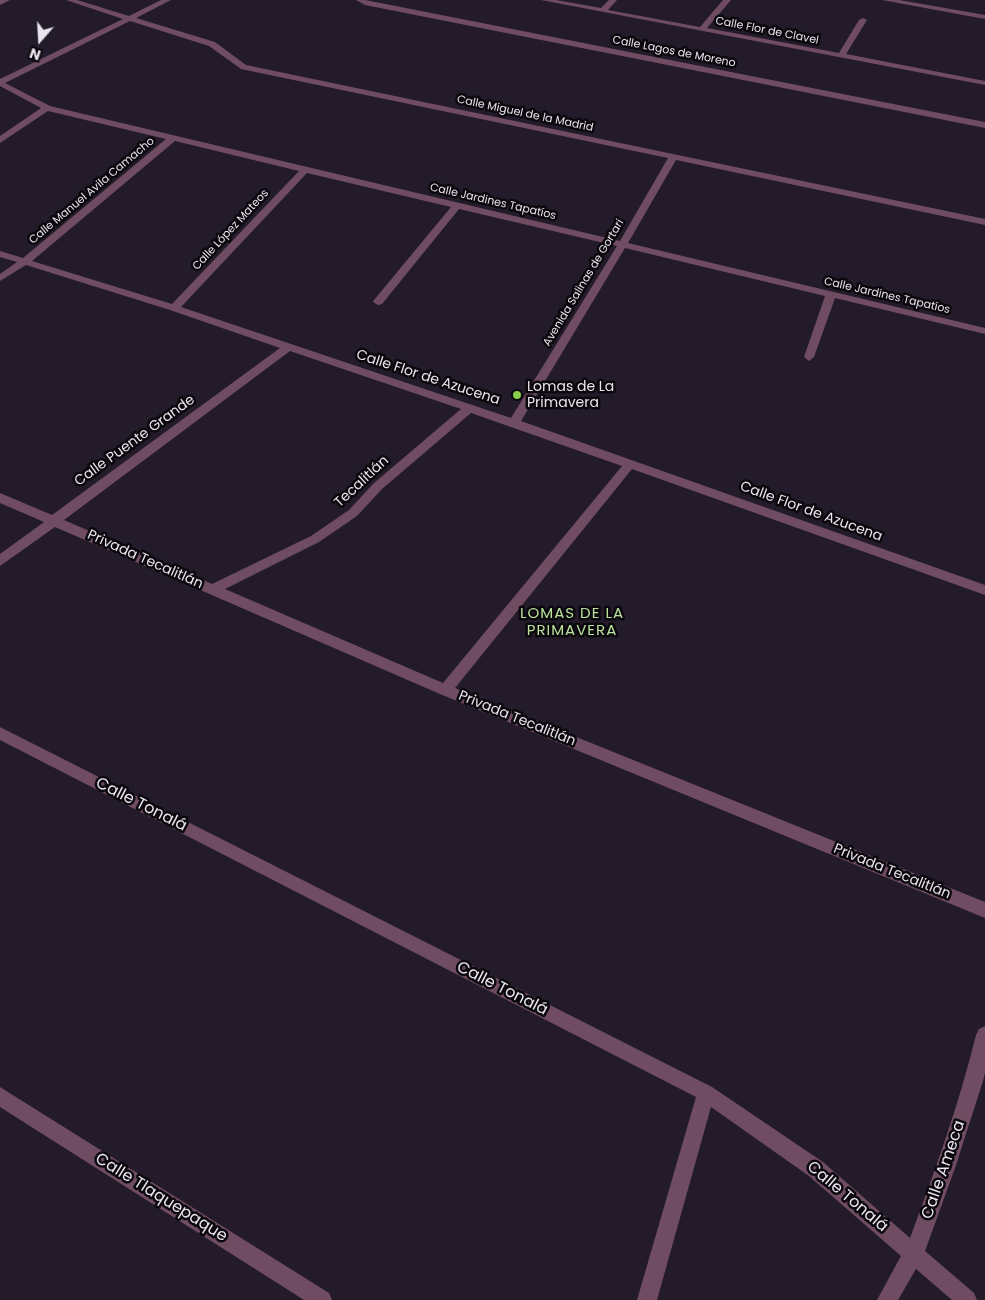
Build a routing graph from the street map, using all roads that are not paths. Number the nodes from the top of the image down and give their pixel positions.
1 (6, 0) edge
2 (70, 0) edge
3 (167, 0) edge
4 (360, 0) edge
5 (545, 0) edge
6 (613, 0) edge
7 (727, 0) edge
8 (886, 0) edge
9 (0, 3) edge
10 (603, 11) junction
11 (985, 17) edge
12 (132, 18) junction
13 (863, 20) dead end
14 (702, 30) junction
15 (841, 56) junction
16 (0, 82) edge
17 (985, 83) edge
18 (47, 108) junction
19 (985, 125) edge
20 (174, 137) junction
21 (0, 140) edge
22 (674, 156) junction
23 (306, 169) junction
24 (456, 206) junction
25 (985, 222) edge
26 (623, 244) junction
27 (0, 254) edge
28 (24, 262) junction
29 (0, 278) edge
30 (831, 294) junction
31 (378, 302) dead end
32 (174, 308) junction
33 (985, 331) edge
34 (288, 347) junction
35 (809, 357) dead end
36 (469, 408) junction
37 (514, 422) junction
38 (630, 464) junction
39 (0, 498) edge
40 (54, 520) junction
41 (0, 561) edge
42 (211, 590) junction
43 (985, 590) edge
44 (445, 690) junction
45 (0, 733) edge
46 (985, 910) edge
47 (985, 1035) edge
48 (706, 1093) junction
49 (0, 1096) edge
50 (914, 1254) junction
51 (322, 1300) edge
52 (647, 1300) edge
53 (887, 1300) edge
54 (967, 1300) edge

1 - 9 street
2 - 12 street, Calle Miguel de la Madrid
3 - 12 street
4 - 19 street, Calle Lagos de Moreno
5 - 10 street, Calle Flor de Clavel
6 - 10 street
7 - 14 street
8 - 11 street
10 - 14 street, Calle Flor de Clavel
12 - 16 street
12 - 22 street, Calle Miguel de la Madrid
13 - 15 street
14 - 15 street, Calle Flor de Clavel
15 - 17 street, Calle Flor de Clavel
16 - 18 street, Calle Jardines Tapatíos
18 - 20 street, Calle Jardines Tapatíos
18 - 21 street
20 - 23 street, Calle Jardines Tapatíos
20 - 28 street, Calle Manuel Avila Camacho
22 - 25 street, Calle Miguel de la Madrid
22 - 26 street, Avenida Salinas de Gortari
23 - 24 street, Calle Jardines Tapatíos
23 - 32 street, Calle López Mateos
24 - 26 street, Calle Jardines Tapatíos
24 - 31 street
26 - 30 street, Calle Jardines Tapatíos
26 - 37 street, Avenida Salinas de Gortari
27 - 28 street, Calle Flor de Azucena
28 - 29 street, Calle Manuel Avila Camacho
28 - 32 street, Calle Flor de Azucena
30 - 33 street, Calle Jardines Tapatíos
30 - 35 street
32 - 34 street, Calle Flor de Azucena
34 - 36 street, Calle Flor de Azucena
34 - 40 street, Calle Puente Grande
36 - 37 street, Calle Flor de Azucena
36 - 42 street, Tecalitlán
37 - 38 street, Calle Flor de Azucena
38 - 43 street, Calle Flor de Azucena
38 - 44 street
39 - 40 street, Privada Tecalitlán
40 - 41 street, Calle Puente Grande
40 - 42 street, Privada Tecalitlán
42 - 44 street, Privada Tecalitlán
44 - 46 street, Privada Tecalitlán
45 - 48 street, Calle Tonalá
47 - 50 street, Calle Ameca
48 - 50 street, Calle Tonalá
48 - 52 street
49 - 51 street, Calle Tlaquepaque
50 - 53 street, Calle Ameca
50 - 54 street, Calle Tonalá

